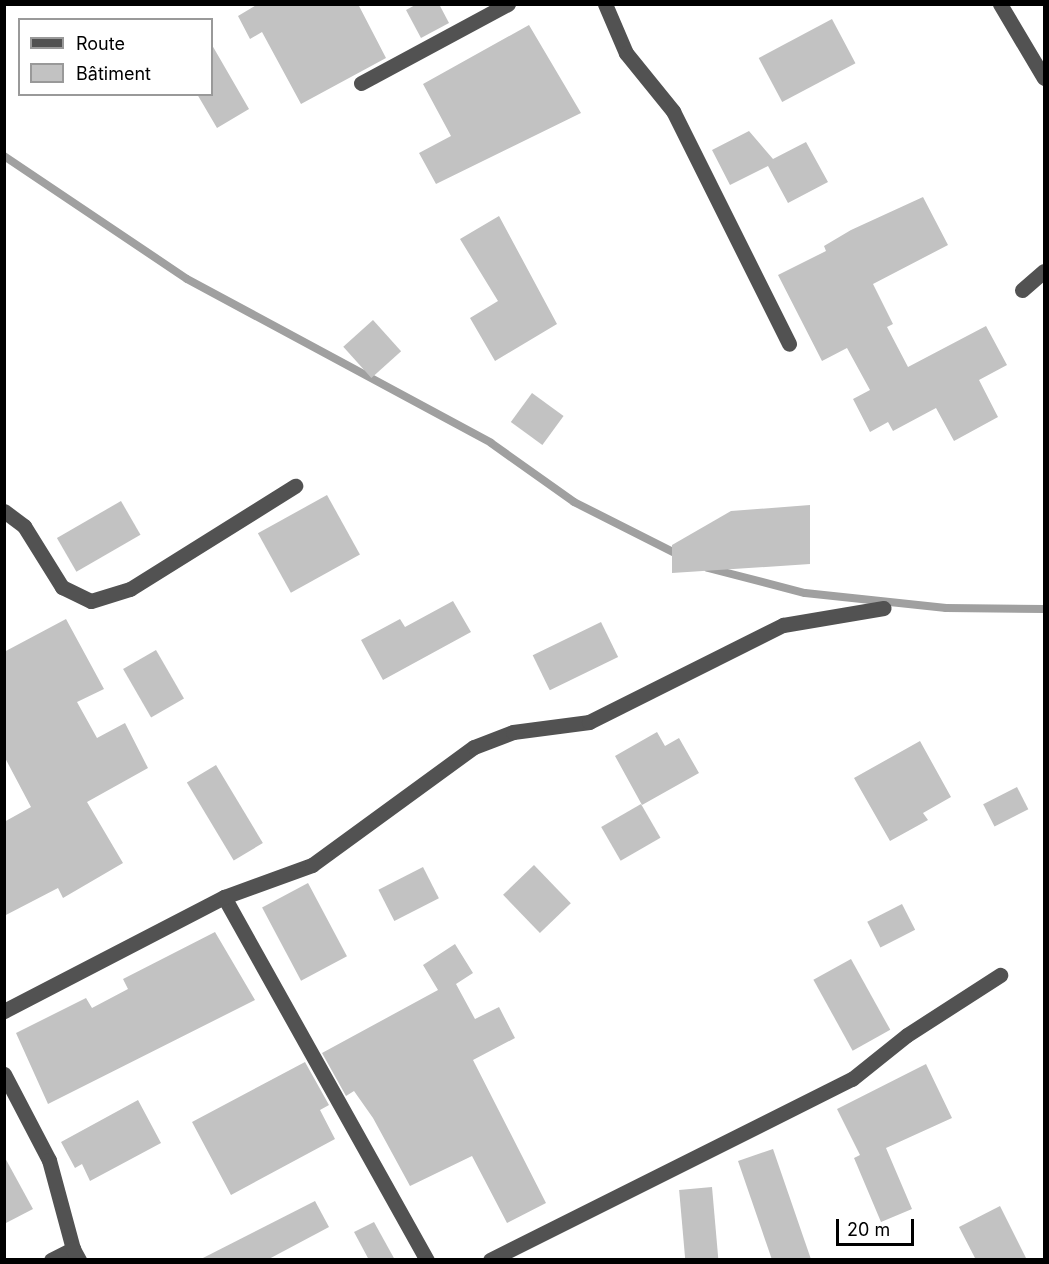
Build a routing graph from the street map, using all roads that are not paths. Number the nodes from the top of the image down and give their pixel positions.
1 (508, 4) edge
2 (605, 4) edge
3 (1000, 4) edge
4 (1044, 78) edge
5 (362, 83) dead end
6 (1044, 271) edge
7 (1022, 290) dead end
8 (789, 344) dead end
9 (295, 486) dead end
10 (4, 512) edge
11 (884, 608) dead end
12 (224, 897) junction
13 (1000, 975) dead end
14 (4, 1011) edge
15 (4, 1074) edge
16 (76, 1254) edge
17 (51, 1260) edge
18 (427, 1260) edge
19 (490, 1260) edge

1 - 5 street
2 - 8 street
3 - 4 street
6 - 7 street
9 - 10 street
11 - 12 street
12 - 14 street
12 - 18 street
13 - 19 street
15 - 16 street
16 - 17 street

